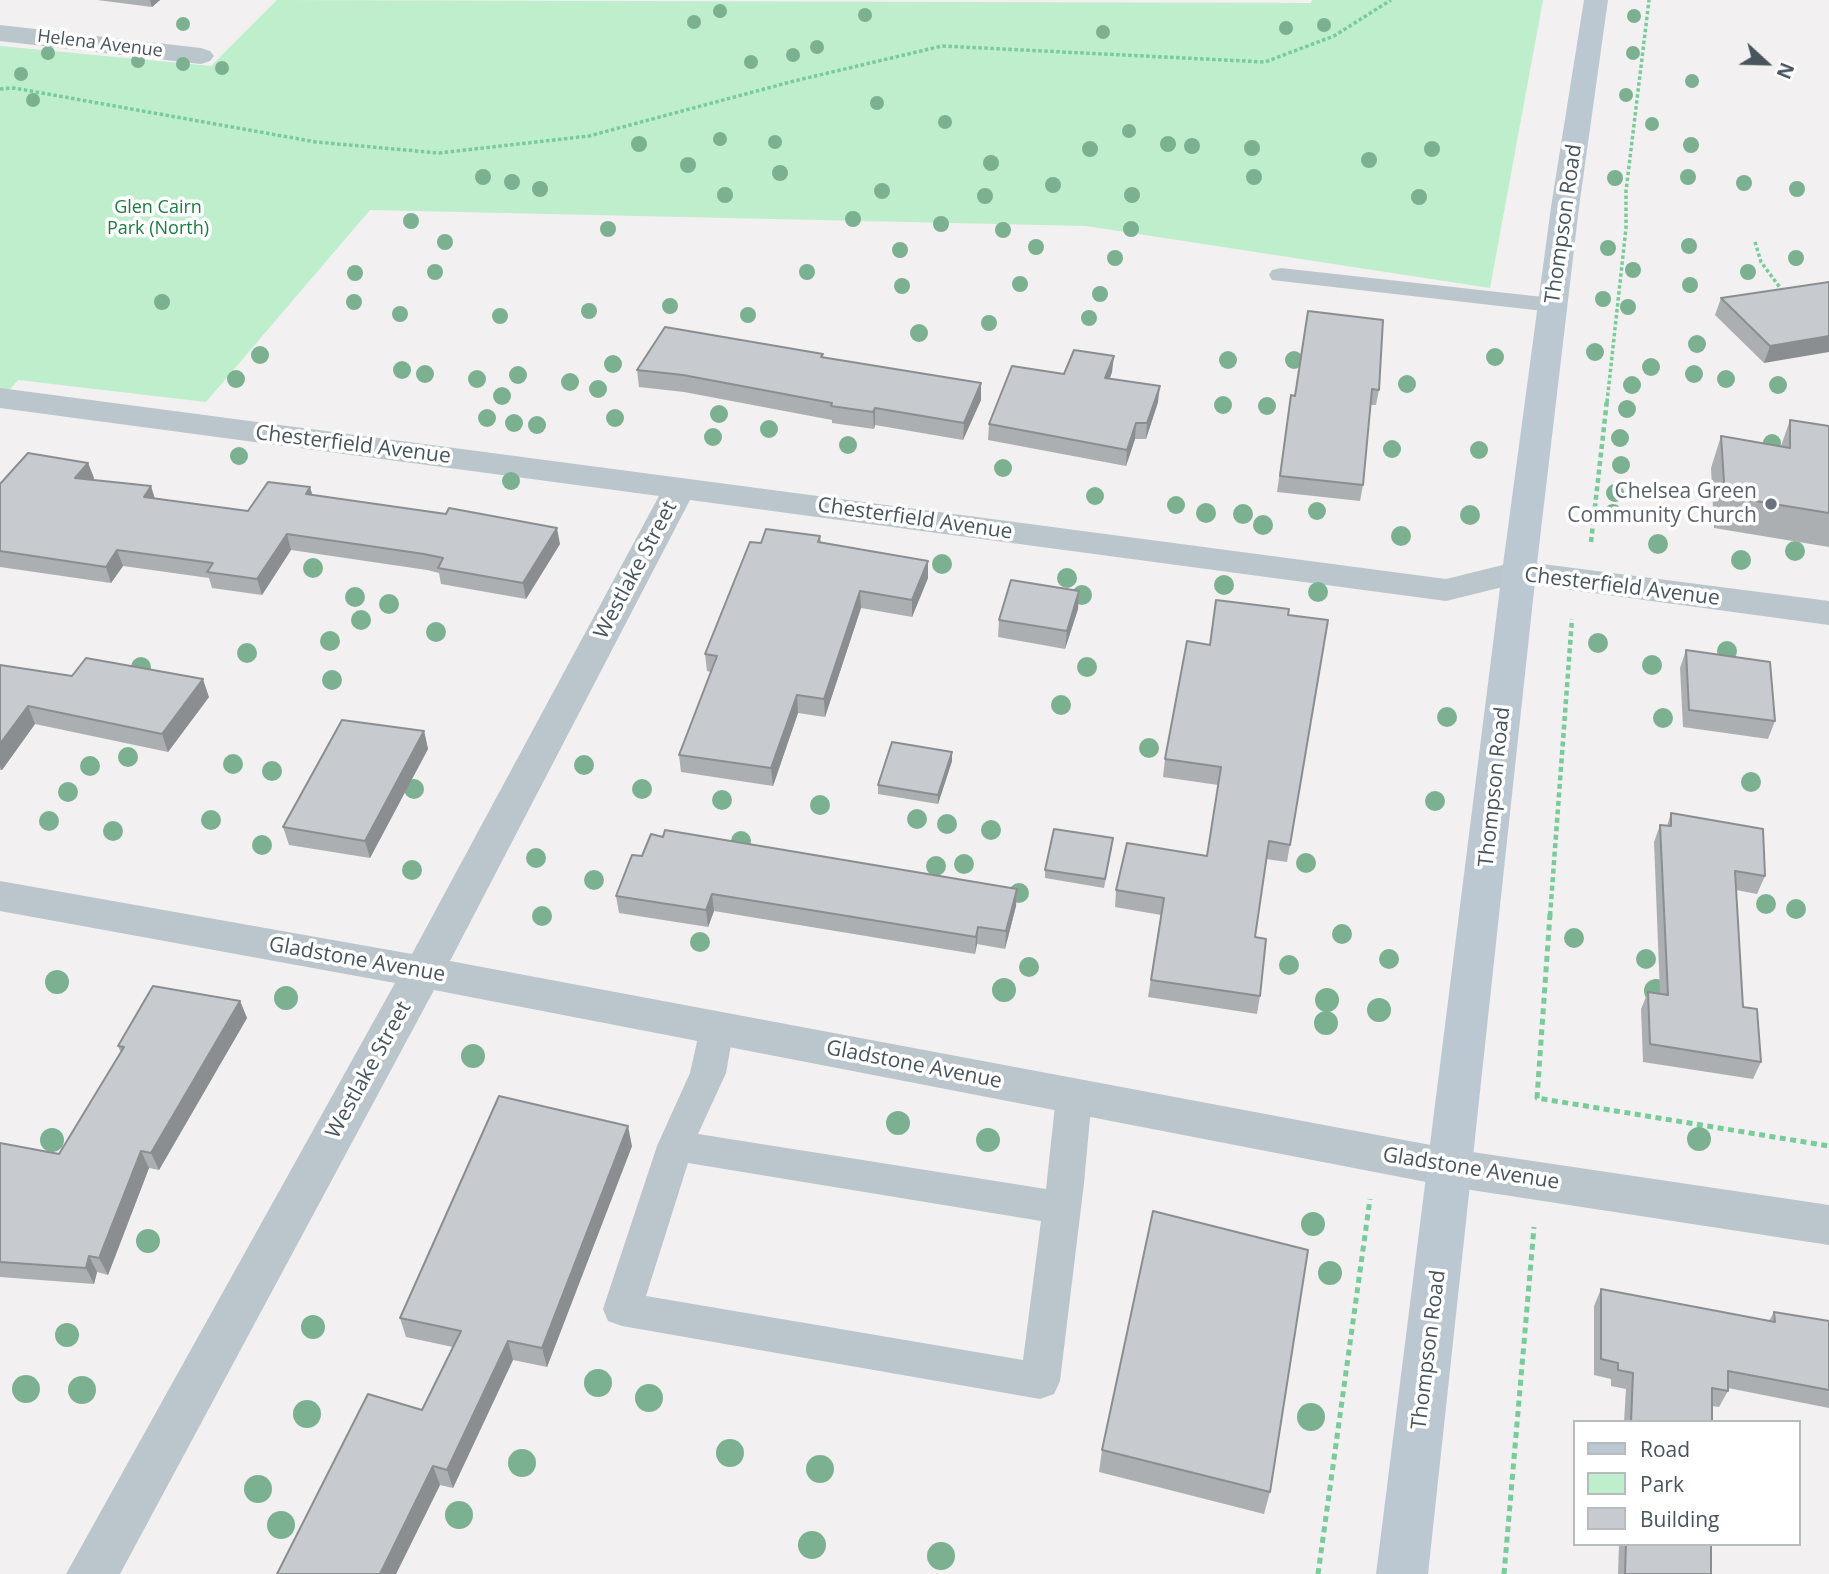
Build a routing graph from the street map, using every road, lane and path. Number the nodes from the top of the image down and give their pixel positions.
1 (1391, 0) edge
2 (1595, 0) edge
3 (1649, 0) edge
4 (0, 33) edge
5 (201, 56) dead end
6 (0, 89) edge
7 (1755, 242) dead end
8 (1280, 275) dead end
9 (1796, 293) edge
10 (1552, 305) junction
11 (0, 398) edge
12 (680, 488) junction
13 (1590, 548) dead end
14 (1519, 572) junction
15 (1829, 613) edge
16 (1573, 616) dead end
17 (0, 896) edge
18 (423, 972) junction
19 (716, 1028) junction
20 (1074, 1096) junction
21 (675, 1146) junction
22 (1829, 1146) edge
23 (1452, 1168) junction
24 (1371, 1190) dead end
25 (1060, 1208) junction
26 (1535, 1217) dead end
27 (1829, 1225) edge
28 (92, 1574) edge
29 (1318, 1574) edge
30 (1402, 1574) edge
31 (1504, 1574) edge

1 - 6 path
2 - 10 street, Thompson Road
3 - 13 path
4 - 5 street, Helena Avenue
7 - 9 path
8 - 10 lane
10 - 14 street, Thompson Road
11 - 12 street, Chesterfield Avenue
12 - 14 street, Chesterfield Avenue
12 - 18 street, Westlake Street
14 - 15 street, Chesterfield Avenue
14 - 23 street, Thompson Road
16 - 22 path
17 - 18 street, Gladstone Avenue
18 - 19 street, Gladstone Avenue
18 - 28 street, Westlake Street
19 - 20 street, Gladstone Avenue
19 - 21 lane
20 - 23 street, Gladstone Avenue
20 - 25 lane
21 - 25 lane
21 - 25 lane
23 - 27 street, Gladstone Avenue
23 - 30 street, Thompson Road
24 - 29 path
26 - 31 path

